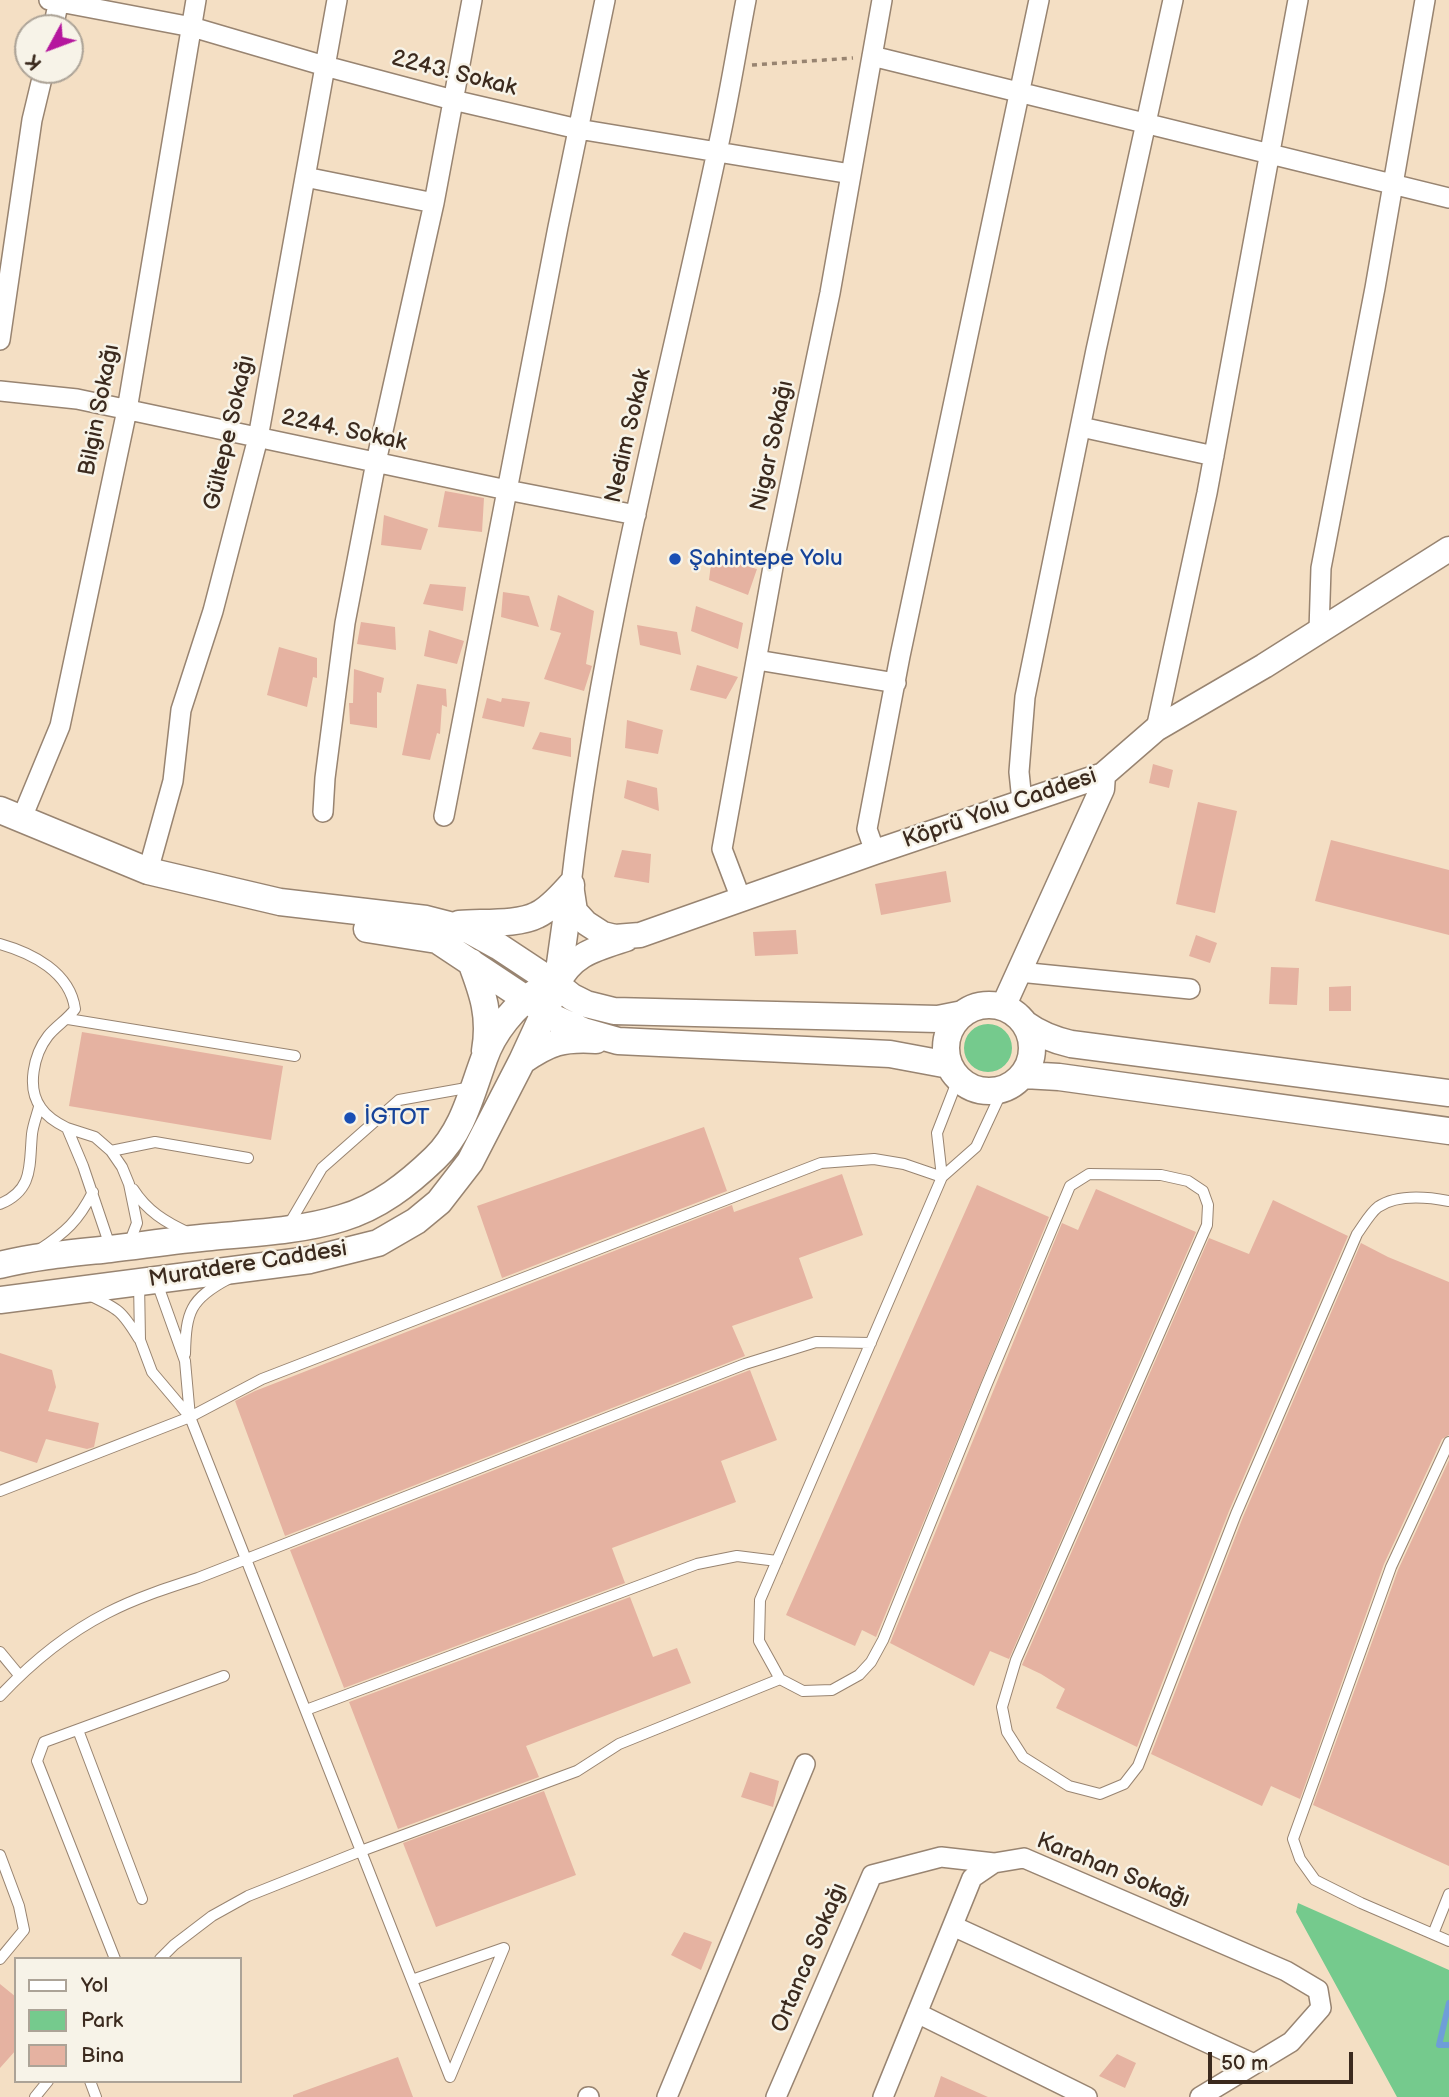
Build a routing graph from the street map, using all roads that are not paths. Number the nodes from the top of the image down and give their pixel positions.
1 (56, 0) edge
2 (196, 0) edge
3 (337, 0) edge
4 (472, 0) edge
5 (605, 0) edge
6 (746, 0) edge
7 (882, 0) edge
8 (1039, 0) edge
9 (1173, 0) edge
10 (1298, 0) edge
11 (1426, 0) edge
12 (192, 27) junction
13 (872, 56) junction
14 (325, 66) junction
15 (41, 84) edge
16 (1020, 92) junction
17 (453, 100) junction
18 (1147, 124) junction
19 (578, 129) junction
20 (717, 153) junction
21 (1269, 153) junction
22 (851, 174) junction
23 (305, 177) junction
24 (1393, 184) junction
25 (1449, 198) edge
26 (434, 203) junction
27 (0, 340) edge
28 (0, 391) edge
29 (127, 410) junction
30 (1080, 427) junction
31 (258, 438) junction
32 (1214, 456) junction
33 (376, 462) junction
34 (507, 491) junction
35 (636, 515) junction
36 (1449, 549) edge
37 (1319, 631) junction
38 (757, 660) junction
39 (896, 683) junction
40 (1156, 729) junction
41 (1104, 775) junction
42 (1022, 802) junction
43 (323, 812) dead end
44 (444, 816) dead end
45 (7, 818) edge
46 (875, 852) junction
47 (148, 871) junction
48 (571, 886) junction
49 (741, 899) junction
50 (447, 924) junction
51 (650, 932) junction
52 (0, 944) edge
53 (471, 962) junction
54 (1019, 972) junction
55 (557, 985) junction
56 (1190, 989) dead end
57 (534, 1006) junction
58 (1003, 1007) junction
59 (963, 1014) junction
60 (68, 1019) junction
61 (1025, 1024) junction
62 (618, 1041) junction
63 (295, 1056) dead end
64 (484, 1057) junction
65 (522, 1061) junction
66 (954, 1072) junction
67 (1013, 1082) junction
68 (476, 1087) junction
69 (1449, 1093) edge
70 (39, 1107) junction
71 (66, 1128) junction
72 (1449, 1131) edge
73 (111, 1151) junction
74 (248, 1158) dead end
75 (942, 1177) junction
76 (129, 1184) junction
77 (93, 1192) junction
78 (1449, 1200) edge
79 (0, 1204) edge
80 (286, 1229) junction
81 (199, 1238) junction
82 (117, 1248) junction
83 (28, 1258) junction
84 (0, 1265) edge
85 (250, 1268) junction
86 (148, 1281) junction
87 (76, 1289) junction
88 (0, 1300) edge
89 (140, 1340) junction
90 (871, 1343) junction
91 (185, 1361) junction
92 (190, 1417) junction
93 (1449, 1442) edge
94 (0, 1491) edge
95 (246, 1558) junction
96 (777, 1561) junction
97 (0, 1652) edge
98 (19, 1675) junction
99 (224, 1676) dead end
100 (780, 1679) junction
101 (0, 1696) edge
102 (306, 1710) junction
103 (78, 1730) junction
104 (805, 1764) dead end
105 (361, 1851) junction
106 (0, 1855) edge
107 (994, 1863) junction
108 (1449, 1894) edge
109 (142, 1899) dead end
110 (953, 1926) junction
111 (1433, 1934) junction
112 (1449, 1941) edge
113 (114, 1957) edge
114 (162, 1957) edge
115 (0, 1959) edge
116 (412, 1980) junction
117 (917, 2013) junction
118 (1254, 2064) junction
119 (46, 2083) edge
120 (34, 2097) edge
121 (667, 2097) edge
122 (776, 2097) edge
123 (883, 2097) edge
124 (1087, 2097) edge
125 (1199, 2097) edge

1 - 12 street, 2243. Sokak
2 - 12 street, Bilgin Sokağı
3 - 14 street, Gültepe Sokağı
4 - 17 street
5 - 19 street
6 - 20 street, Nedim Sokak
7 - 13 street, Nigar Sokağı
8 - 16 street
9 - 18 street
10 - 21 street
11 - 24 street
12 - 14 street, 2243. Sokak
12 - 29 street, Bilgin Sokağı
13 - 16 street
13 - 22 street, Nigar Sokağı
14 - 17 street, 2243. Sokak
14 - 23 street, Gültepe Sokağı
15 - 27 street
16 - 18 street
16 - 39 street
17 - 19 street, 2243. Sokak
17 - 26 street
18 - 21 street
18 - 30 street
19 - 20 street, 2243. Sokak
19 - 34 street
20 - 22 street, 2243. Sokak
20 - 35 street, Nedim Sokak
21 - 24 street
21 - 32 street
22 - 38 street, Nigar Sokağı
23 - 26 street
23 - 31 street, Gültepe Sokağı
24 - 25 street
24 - 37 street
26 - 33 street
28 - 29 street, 2244. Sokak
29 - 31 street, 2244. Sokak
29 - 45 street, Bilgin Sokağı
30 - 32 street
30 - 42 street
31 - 33 street, 2244. Sokak
31 - 47 street, Gültepe Sokağı
32 - 40 street
33 - 34 street, 2244. Sokak
33 - 43 street
34 - 35 street, 2244. Sokak
34 - 44 street
35 - 48 street, Nedim Sokak
36 - 37 street, Köprü Yolu Caddesi
37 - 40 street, Köprü Yolu Caddesi
38 - 39 street
38 - 49 street, Nigar Sokağı
39 - 46 street
40 - 41 street, Köprü Yolu Caddesi
41 - 42 street, Köprü Yolu Caddesi
41 - 54 street
42 - 46 street, Köprü Yolu Caddesi
45 - 47 main road
45 - 53 main road
46 - 49 street, Köprü Yolu Caddesi
47 - 50 main road
48 - 50 main road
48 - 51 street, Köprü Yolu Caddesi
48 - 55 main road
49 - 51 street, Köprü Yolu Caddesi
50 - 55 main road
51 - 55 street
52 - 60 lane
53 - 57 main road
53 - 64 main road
54 - 56 street
54 - 58 street
55 - 57 main road, Muratdere Caddesi
55 - 59 main road
57 - 62 main road
57 - 64 main road, Muratdere Caddesi
57 - 65 main road, Muratdere Caddesi
58 - 59 main road
58 - 61 main road
59 - 66 main road
60 - 63 lane
60 - 70 lane
61 - 67 main road
61 - 69 main road
62 - 65 main road
62 - 66 main road
64 - 68 main road, Muratdere Caddesi
65 - 85 main road, Muratdere Caddesi
66 - 67 main road
66 - 75 lane
67 - 72 main road
67 - 75 lane
68 - 80 lane
68 - 80 main road, Muratdere Caddesi
70 - 71 lane
70 - 79 lane
71 - 73 lane
71 - 77 lane
73 - 74 lane
73 - 76 lane
75 - 90 lane
75 - 92 lane
76 - 81 lane
76 - 82 lane
77 - 82 lane
77 - 83 lane
78 - 100 lane
80 - 81 main road, Muratdere Caddesi
81 - 82 main road, Muratdere Caddesi
81 - 86 main road
82 - 83 main road, Muratdere Caddesi
82 - 87 main road
83 - 84 main road, Muratdere Caddesi
85 - 86 main road, Muratdere Caddesi
85 - 91 lane
86 - 87 main road, Muratdere Caddesi
86 - 89 lane
86 - 91 lane
87 - 88 main road, Muratdere Caddesi
87 - 89 lane
89 - 92 lane
90 - 95 lane
90 - 96 lane
91 - 92 lane
92 - 94 lane
92 - 95 lane
93 - 111 lane
95 - 98 lane
95 - 102 lane
96 - 100 lane
96 - 102 lane
97 - 98 lane
98 - 101 lane
99 - 103 lane
100 - 105 lane
102 - 105 lane
103 - 109 lane
103 - 113 lane
104 - 121 street
105 - 114 lane
105 - 116 lane
106 - 115 lane
107 - 110 street
107 - 118 street, Karahan Sokağı
107 - 122 street, Ortanca Sokağı
108 - 111 lane
110 - 117 street
110 - 118 street
111 - 112 lane
116 - 116 lane
117 - 123 street
117 - 124 street
118 - 125 street
119 - 120 lane

